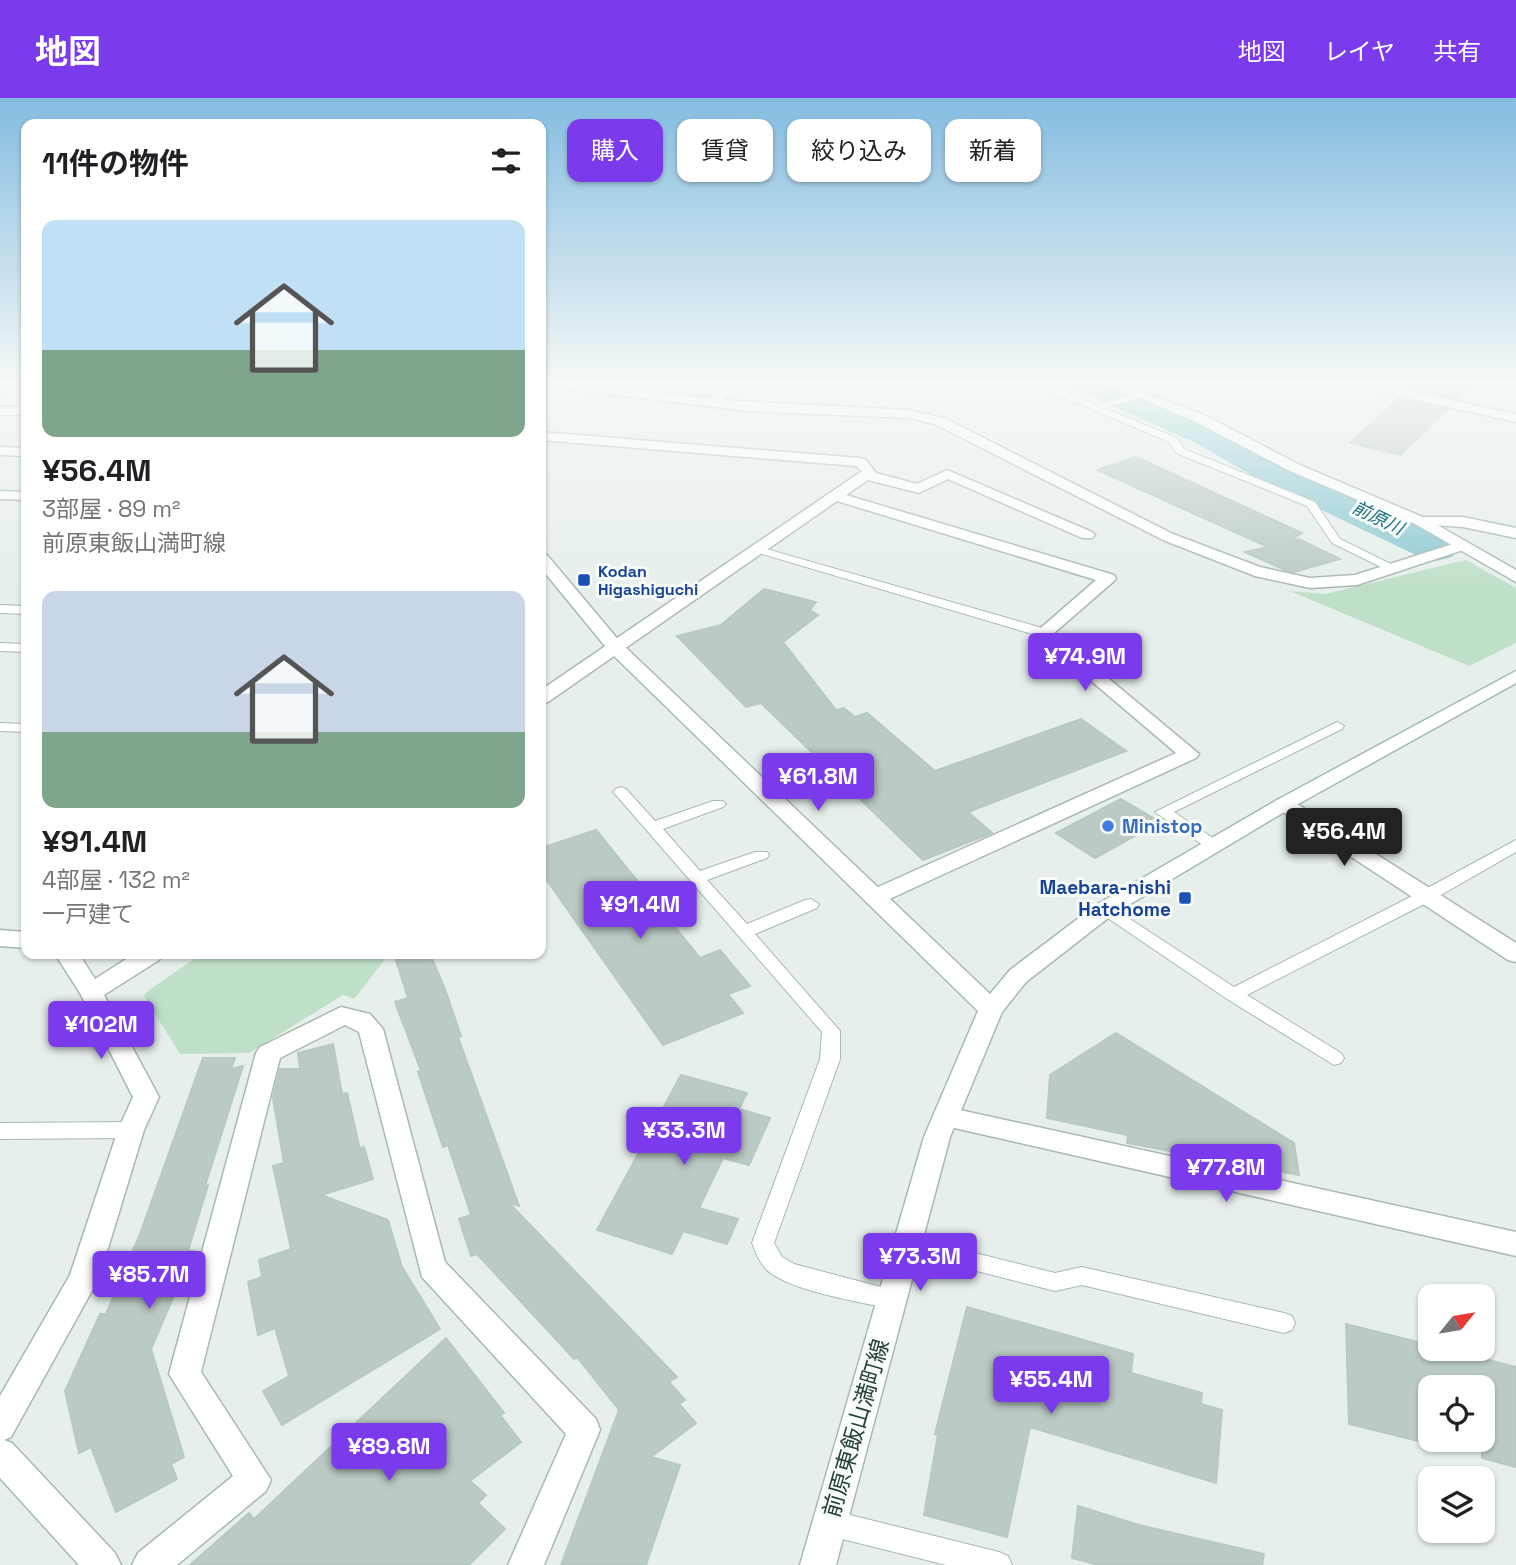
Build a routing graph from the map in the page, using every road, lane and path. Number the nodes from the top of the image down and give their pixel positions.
1 (731, 451) edge
2 (999, 451) edge
3 (1182, 451) edge
4 (1263, 451) edge
5 (866, 475) junction
6 (21, 494) edge
7 (0, 495) edge
8 (834, 496) junction
9 (1420, 522) junction
10 (1516, 533) edge
11 (1087, 535) dead end
12 (1461, 546) junction
13 (757, 549) junction
14 (546, 564) edge
15 (1393, 568) junction
16 (1516, 577) edge
17 (0, 609) edge
18 (21, 610) edge
19 (1044, 633) junction
20 (0, 647) edge
21 (615, 647) junction
22 (21, 649) edge
23 (1516, 676) edge
24 (546, 695) edge
25 (1337, 726) dead end
26 (0, 727) edge
27 (21, 728) edge
28 (621, 792) dead end
29 (718, 804) dead end
30 (1284, 804) junction
31 (652, 828) junction
32 (1213, 845) junction
33 (1516, 845) edge
34 (761, 855) dead end
35 (697, 878) junction
36 (1428, 895) junction
37 (875, 897) junction
38 (811, 904) dead end
39 (1104, 910) junction
40 (744, 932) junction
41 (0, 938) edge
42 (21, 940) edge
43 (1516, 954) edge
44 (70, 959) edge
45 (143, 959) edge
46 (91, 992) junction
47 (1233, 995) junction
48 (991, 1009) junction
49 (1334, 1058) dead end
50 (946, 1117) junction
51 (0, 1130) edge
52 (131, 1130) junction
53 (1516, 1244) edge
54 (907, 1245) junction
55 (892, 1299) junction
56 (1284, 1323) dead end
57 (0, 1426) edge
58 (0, 1454) edge
59 (830, 1523) junction
60 (103, 1565) edge
61 (150, 1565) edge
62 (526, 1565) edge
63 (818, 1565) edge
64 (999, 1565) edge

1 - 5 street
2 - 15 street
3 - 15 lane
4 - 9 street
5 - 8 street
5 - 11 street
6 - 7 street
8 - 13 street
8 - 19 street
9 - 10 street
9 - 12 street
12 - 15 street
12 - 16 street
13 - 19 lane
13 - 21 street
14 - 21 street
17 - 18 lane
19 - 37 street
20 - 22 lane
21 - 24 street
21 - 37 street
23 - 30 street, 前原東飯山満町線
25 - 32 lane
26 - 27 lane
28 - 31 lane
29 - 31 lane
30 - 32 street, 前原東飯山満町線
30 - 36 street
31 - 35 lane
32 - 39 street, 前原東飯山満町線
33 - 36 lane
34 - 35 lane
35 - 40 lane
36 - 43 street
36 - 47 lane
37 - 48 street
38 - 40 lane
39 - 47 lane
39 - 48 street, 前原東飯山満町線
40 - 55 lane
41 - 42 street
44 - 46 street
45 - 46 street
46 - 52 street
47 - 49 lane
48 - 50 street, 前原東飯山満町線
50 - 53 street
50 - 54 street, 前原東飯山満町線
51 - 52 lane
52 - 57 street
54 - 55 street, 前原東飯山満町線
54 - 56 lane
55 - 59 street, 前原東飯山満町線
58 - 60 street
59 - 63 street, 前原東飯山満町線
59 - 64 lane
61 - 62 street

